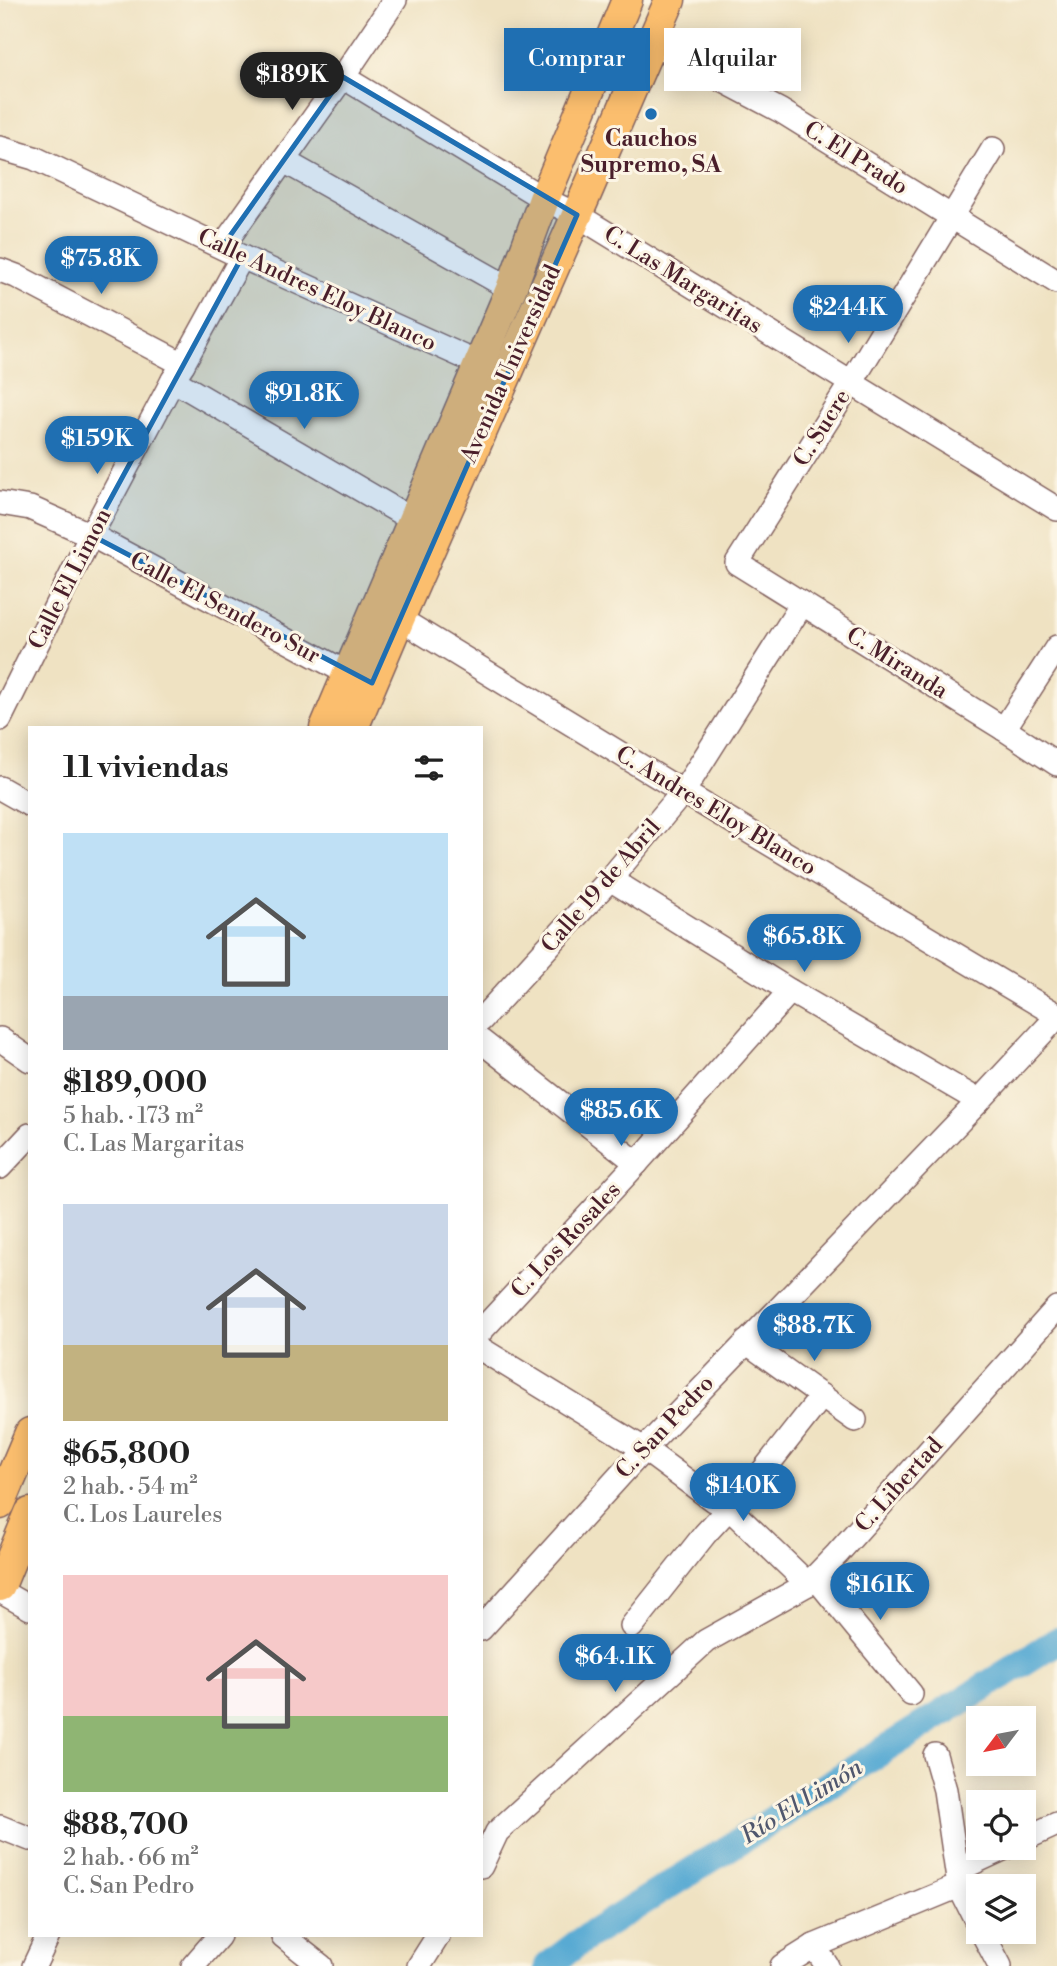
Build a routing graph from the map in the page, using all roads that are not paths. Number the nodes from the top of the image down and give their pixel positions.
1 (395, 0) edge
2 (627, 0) edge
3 (670, 0) edge
4 (650, 41) joint
5 (343, 77) junction
6 (629, 91) edge
7 (0, 148) edge
8 (993, 149) dead end
9 (284, 161) junction
10 (544, 199) junction
11 (577, 215) junction
12 (952, 216) junction
13 (232, 252) junction
14 (0, 270) edge
15 (1057, 282) edge
16 (511, 289) junction
17 (480, 364) junction
18 (178, 372) junction
19 (851, 383) junction
20 (0, 503) edge
21 (1057, 509) edge
22 (413, 520) junction
23 (91, 536) junction
24 (737, 563) joint
25 (802, 604) junction
26 (388, 611) junction
27 (1057, 647) edge
28 (360, 678) junction
29 (0, 719) edge
30 (326, 726) edge
31 (353, 726) edge
32 (1004, 729) junction
33 (1057, 764) edge
34 (0, 788) edge
35 (683, 792) junction
36 (28, 804) edge
37 (610, 878) junction
38 (790, 991) junction
39 (1057, 1016) edge
40 (483, 1018) edge
41 (0, 1039) edge
42 (483, 1043) edge
43 (28, 1059) edge
44 (979, 1101) junction
45 (28, 1137) edge
46 (637, 1163) junction
47 (0, 1167) edge
48 (1057, 1308) edge
49 (483, 1329) edge
50 (746, 1342) junction
51 (483, 1350) edge
52 (822, 1396) junction
53 (855, 1420) dead end
54 (28, 1438) edge
55 (643, 1449) junction
56 (0, 1504) edge
57 (728, 1507) junction
58 (28, 1518) edge
59 (812, 1581) junction
60 (0, 1589) edge
61 (28, 1607) edge
62 (632, 1626) dead end
63 (483, 1627) edge
64 (911, 1694) dead end
65 (935, 1755) dead end
66 (1057, 1824) edge
67 (0, 1827) edge
68 (1036, 1834) edge
69 (28, 1838) edge
70 (979, 1860) edge
71 (483, 1862) edge
72 (958, 1886) junction
73 (966, 1901) edge
74 (48, 1937) edge
75 (218, 1937) edge
76 (284, 1937) edge
77 (437, 1937) edge
78 (988, 1944) edge
79 (814, 1946) junction
80 (34, 1966) edge
81 (193, 1966) edge
82 (321, 1966) edge
83 (419, 1966) edge
84 (782, 1966) edge
85 (827, 1966) edge
86 (1000, 1966) edge

1 - 5 street, Calle El Limon
2 - 10 main road, Avenida Universidad
3 - 4 main road, Avenida Universidad
4 - 12 street, C. El Prado
5 - 9 street, Calle El Limon
5 - 10 street, C. Las Margaritas
6 - 11 main road, Avenida Universidad
7 - 13 street, Calle Andres Eloy Blanco
8 - 12 street, C. Sucre
9 - 13 street, Calle El Limon
9 - 16 street
10 - 11 street, C. Las Margaritas
10 - 16 main road, Avenida Universidad
11 - 19 street, C. Las Margaritas
11 - 26 main road, Avenida Universidad
12 - 15 street, C. El Prado
12 - 19 street, C. Sucre
13 - 17 street, Calle Andres Eloy Blanco
13 - 18 street, Calle El Limon
14 - 18 street
16 - 17 main road, Avenida Universidad
17 - 22 main road, Avenida Universidad
18 - 22 street
18 - 23 street, Calle El Limon
19 - 21 street, C. Las Margaritas
19 - 24 street, C. Sucre
20 - 23 street, Calle El Sendero Sur
22 - 26 main road, Avenida Universidad
23 - 28 street, Calle El Sendero Sur
23 - 29 street, Calle El Limon
24 - 25 street, C. Miranda
25 - 32 street, C. Miranda
25 - 35 street, Calle 19 de Abril
26 - 28 main road, Avenida Universidad
26 - 35 street, C. Andres Eloy Blanco
27 - 32 street
28 - 30 main road, Avenida Universidad
28 - 31 main road, Avenida Universidad
32 - 33 street, C. Miranda
34 - 36 street
35 - 37 street, Calle 19 de Abril
35 - 39 street, C. Andres Eloy Blanco
37 - 38 street
37 - 40 street, Calle 19 de Abril
38 - 44 street
38 - 46 street, C. Los Rosales
39 - 44 street, C. San Pedro
41 - 43 street
42 - 46 street
44 - 50 street, C. San Pedro
45 - 47 street
46 - 49 street, C. Los Rosales
48 - 59 street, C. Libertad
50 - 52 street
50 - 55 street, C. San Pedro
51 - 55 street
52 - 53 street
52 - 57 street
54 - 56 main road
55 - 57 street
55 - 63 street, C. San Pedro
57 - 59 street
57 - 62 street
58 - 60 main road
59 - 64 street
59 - 71 street, C. Libertad
60 - 61 street
65 - 72 street
66 - 68 street
67 - 69 street
70 - 72 street
72 - 73 street
72 - 79 street
74 - 80 street
75 - 81 street
76 - 82 street
77 - 83 street
78 - 86 street
79 - 84 street
79 - 85 street

